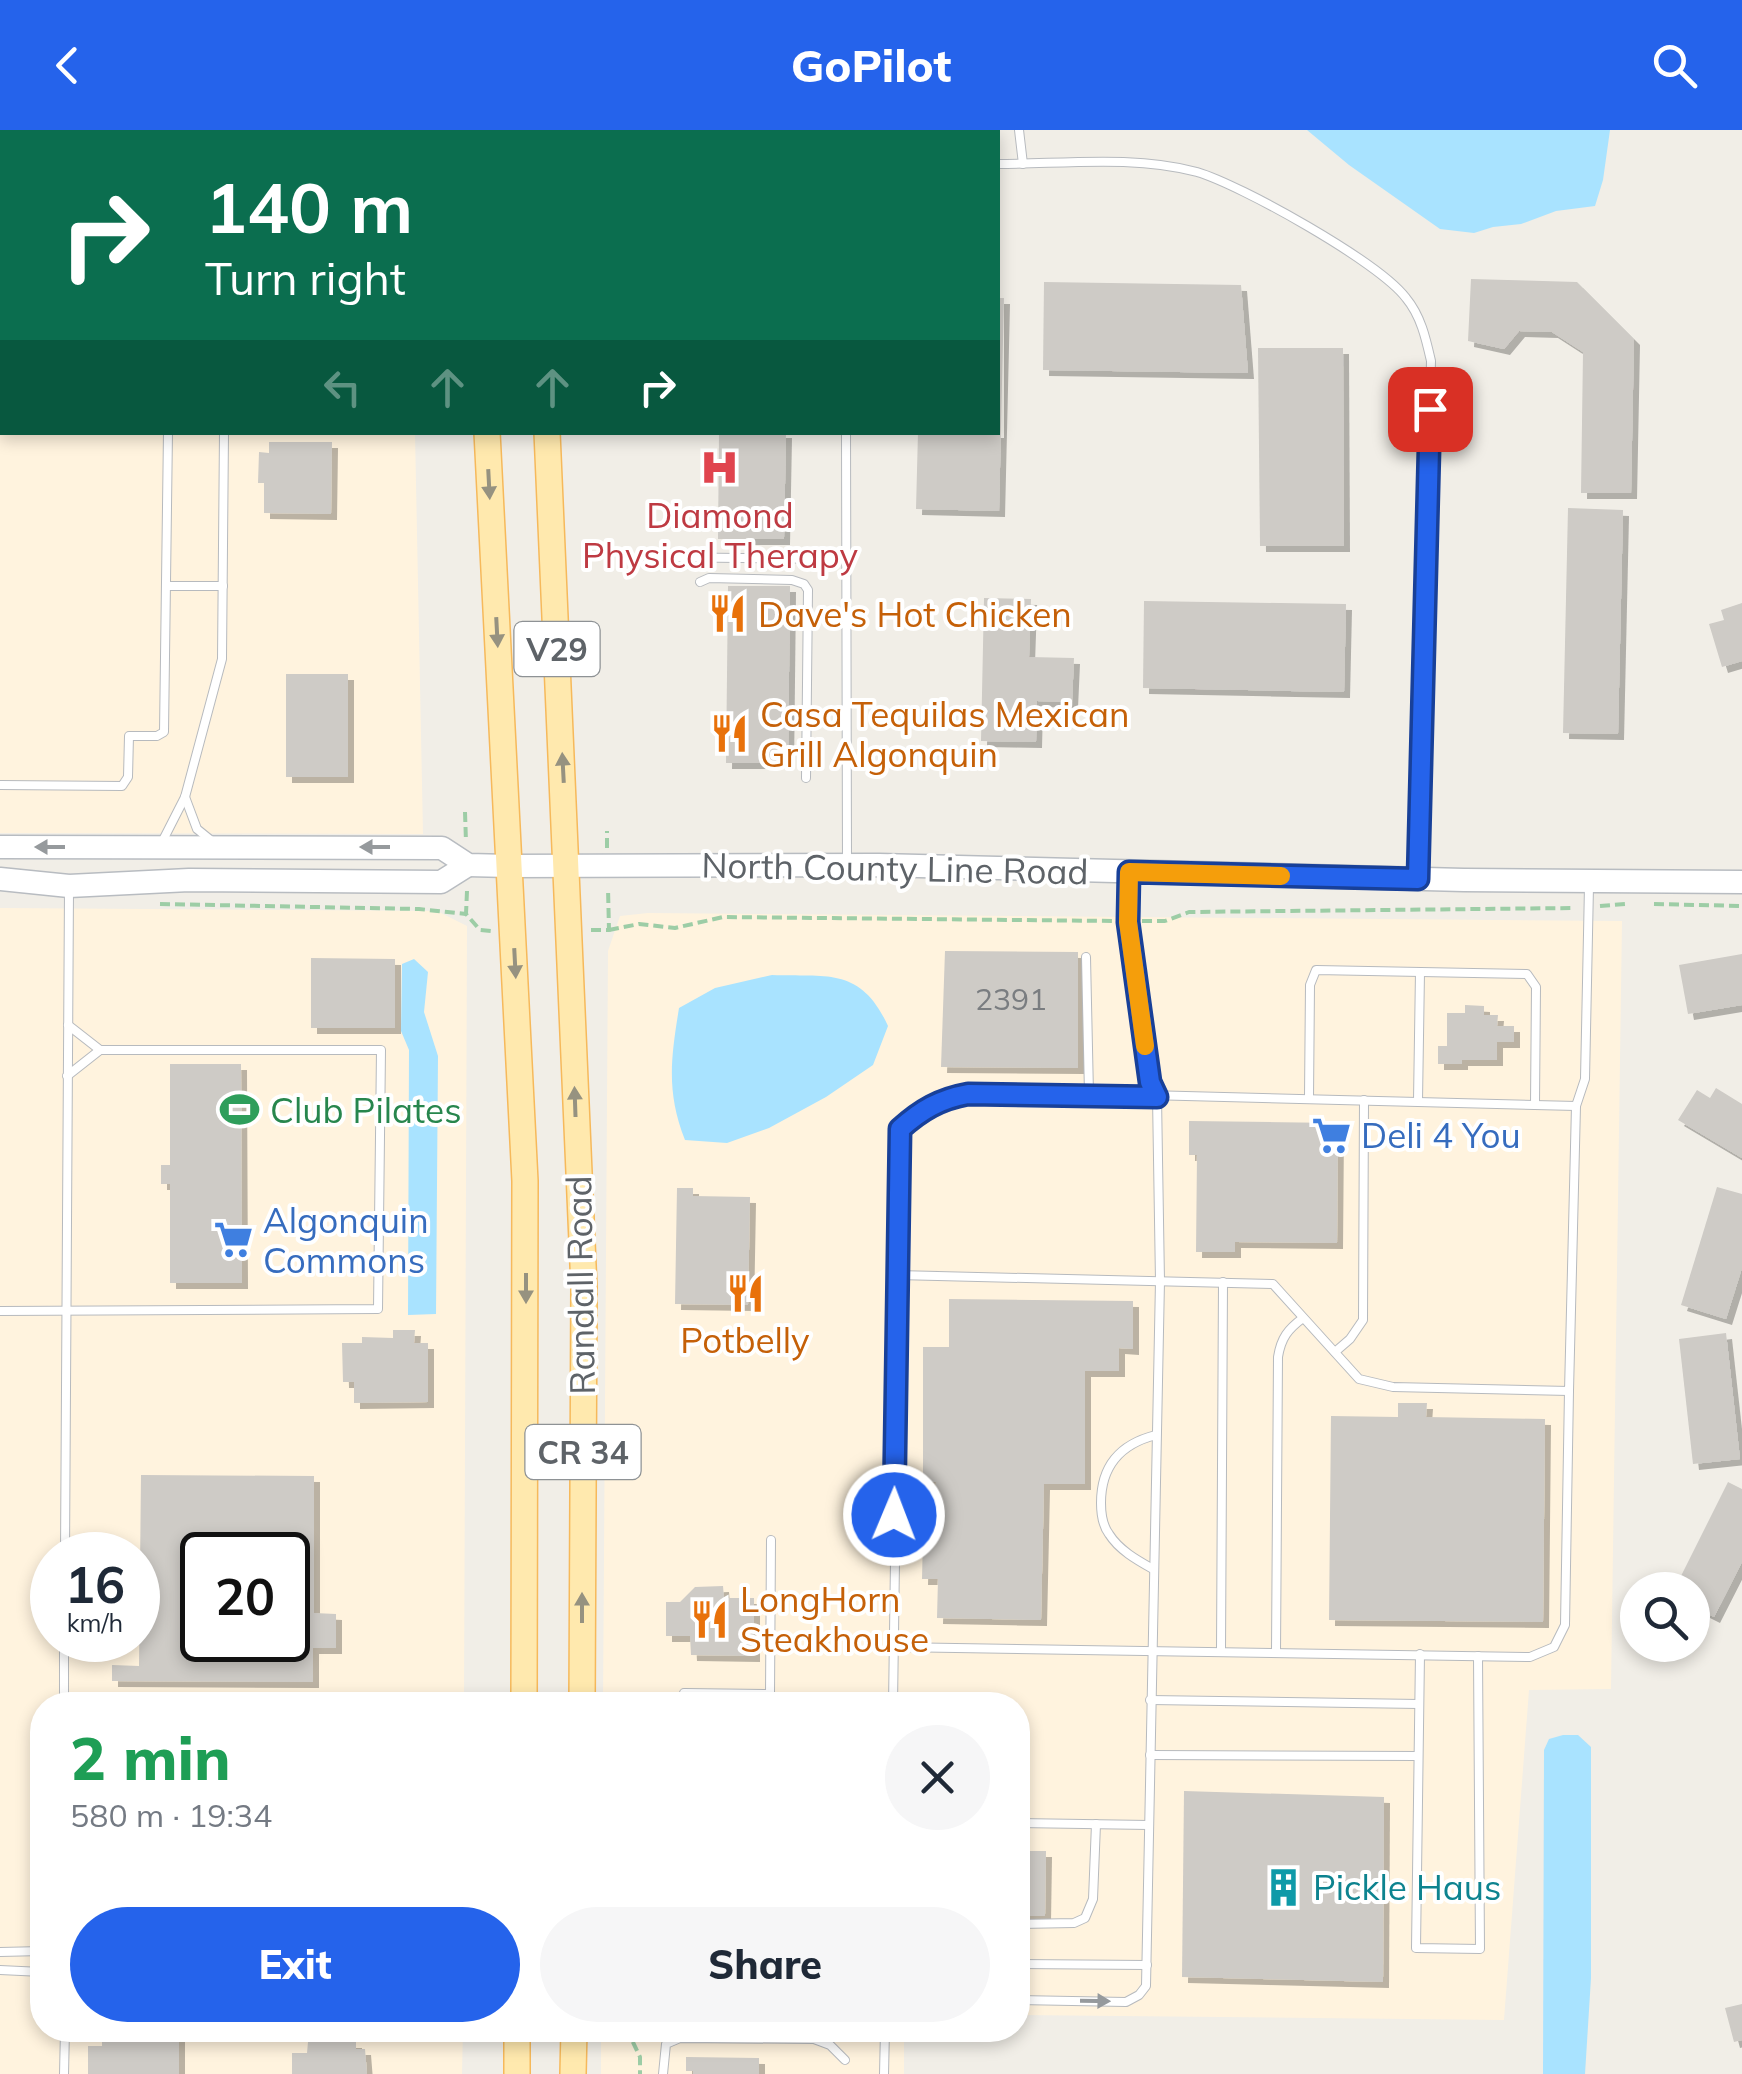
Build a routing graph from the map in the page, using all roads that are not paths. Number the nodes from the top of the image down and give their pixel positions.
1 (1020, 130) edge
2 (1000, 164) edge
3 (1023, 164) junction
4 (168, 435) edge
5 (224, 435) edge
6 (487, 435) edge
7 (547, 435) edge
8 (846, 435) edge
9 (647, 557) dead end
10 (846, 558) junction
11 (700, 582) dead end
12 (166, 586) junction
13 (223, 586) junction
14 (806, 778) dead end
15 (0, 786) edge
16 (185, 796) junction
17 (0, 847) edge
18 (221, 847) junction
19 (159, 848) junction
20 (468, 865) junction
21 (847, 865) junction
22 (508, 866) junction
23 (566, 866) junction
24 (1129, 872) junction
25 (0, 879) edge
26 (1418, 879) junction
27 (1590, 881) junction
28 (1742, 882) edge
29 (69, 886) junction
30 (1086, 957) dead end
31 (1420, 972) junction
32 (68, 1025) junction
33 (100, 1050) junction
34 (67, 1076) junction
35 (1088, 1094) junction
36 (1157, 1097) junction
37 (1309, 1098) junction
38 (1364, 1100) junction
39 (1418, 1101) junction
40 (1535, 1104) junction
41 (1576, 1106) junction
42 (897, 1274) junction
43 (1160, 1280) junction
44 (1224, 1282) junction
45 (0, 1311) edge
46 (66, 1312) junction
47 (1304, 1318) junction
48 (1334, 1352) junction
49 (1569, 1390) junction
50 (1156, 1435) junction
51 (65, 1532) edge
52 (771, 1540) dead end
53 (1153, 1569) junction
54 (893, 1647) junction
55 (1151, 1649) junction
56 (1220, 1650) junction
57 (1276, 1652) junction
58 (1420, 1654) junction
59 (1478, 1656) junction
60 (64, 1662) edge
61 (64, 1692) edge
62 (524, 1692) edge
63 (582, 1692) edge
64 (770, 1692) edge
65 (892, 1692) edge
66 (1150, 1700) junction
67 (1419, 1704) junction
68 (1150, 1755) junction
69 (1418, 1756) junction
70 (1030, 1823) edge
71 (1096, 1824) junction
72 (1149, 1825) junction
73 (1030, 1924) edge
74 (0, 1952) edge
75 (30, 1952) edge
76 (1030, 1964) edge
77 (1147, 1965) junction
78 (0, 1970) edge
79 (30, 1971) edge
80 (1030, 2000) edge
81 (65, 2042) edge
82 (518, 2042) edge
83 (574, 2042) edge
84 (671, 2042) edge
85 (822, 2042) edge
86 (885, 2042) edge
87 (845, 2060) dead end
88 (64, 2074) edge
89 (517, 2074) edge
90 (573, 2074) edge
91 (662, 2074) edge
92 (884, 2074) edge

1 - 3 lane
2 - 3 lane
3 - 26 lane
4 - 12 lane
5 - 13 lane
6 -> 22 main road, V29
23 -> 7 main road, V29
8 - 10 lane
9 - 10 lane
10 - 21 lane
11 - 14 lane
12 - 13 lane
12 - 15 lane
13 - 16 lane
16 - 18 lane
16 - 19 lane
19 -> 17 street, North County Line Road
18 - 19 street, North County Line Road
20 -> 18 street, North County Line Road
20 - 22 street, North County Line Road
20 - 29 street, North County Line Road
21 - 23 street, North County Line Road
21 - 24 street, North County Line Road
22 - 23 street, North County Line Road
22 -> 62 main road, Randall Road / CR 34
63 -> 23 main road, Randall Road / CR 34
24 - 26 street, North County Line Road
24 - 36 lane
25 - 29 street, North County Line Road
26 - 27 street, North County Line Road
27 - 28 street, North County Line Road
27 - 41 lane
29 - 32 lane
30 - 35 lane
31 - 37 lane
31 - 39 lane
31 - 40 lane
32 - 33 lane
32 - 34 lane
33 - 34 lane
33 - 46 lane
34 - 46 lane
35 - 36 lane
35 - 42 lane
36 - 37 lane
36 - 43 lane
37 - 38 lane
38 - 39 lane
38 - 48 lane
39 - 40 lane
40 - 41 lane
41 - 49 lane
42 - 43 lane
42 - 54 lane
43 - 44 lane
43 - 50 lane
44 - 47 lane
44 - 56 lane
45 - 46 lane
46 - 51 lane
47 - 48 lane
47 - 57 lane
48 - 49 lane
49 - 59 lane
50 - 53 lane
50 - 53 lane
52 - 64 lane
53 - 55 lane
54 - 55 lane
54 - 65 lane
55 - 56 lane
55 - 66 lane
56 - 57 lane
57 - 58 lane
58 - 59 lane
58 - 67 lane
59 - 69 lane
60 - 61 lane
66 - 67 lane
66 - 68 lane
67 - 69 lane
68 - 69 lane
68 - 72 lane
70 - 71 lane
71 - 72 lane
71 - 73 lane
72 - 77 lane
74 - 75 lane
76 - 77 lane
80 -> 77 lane
78 - 79 lane
81 - 88 lane
82 - 89 main road
83 - 90 main road
84 - 91 lane
85 - 87 lane
86 - 92 lane

